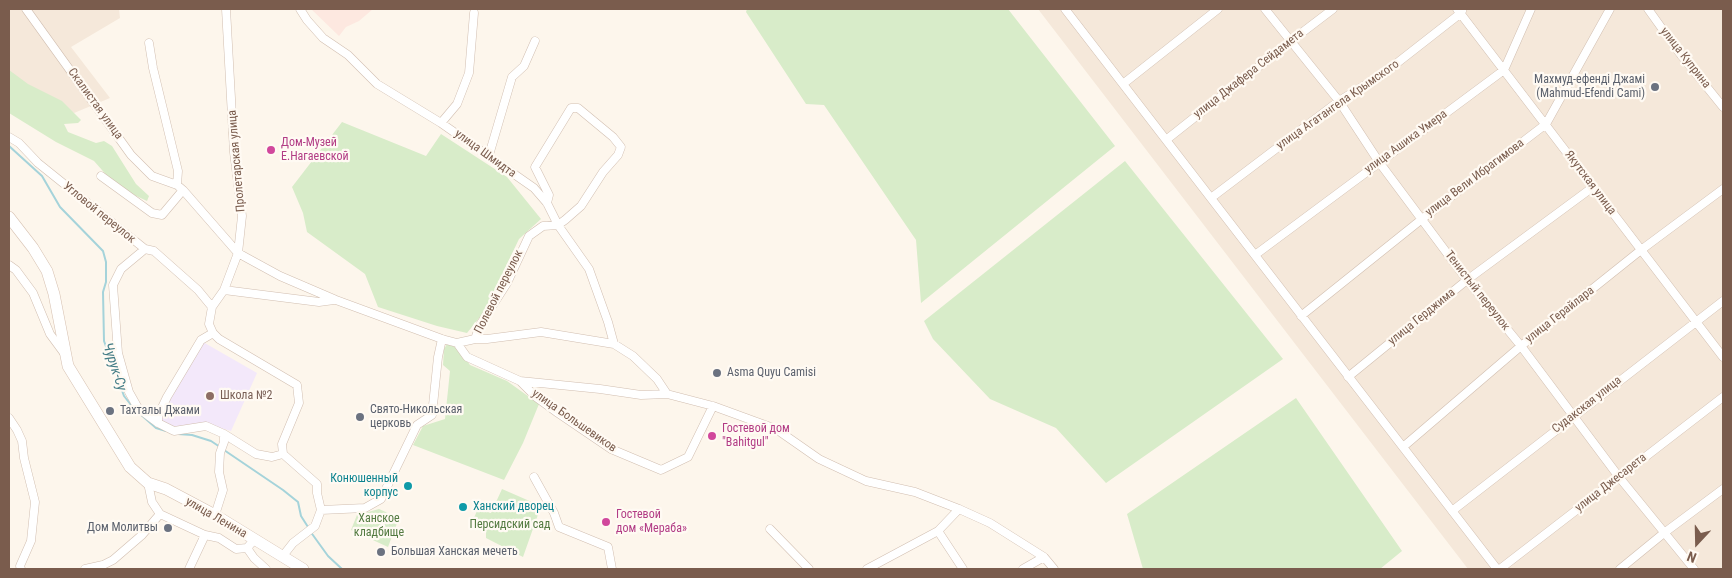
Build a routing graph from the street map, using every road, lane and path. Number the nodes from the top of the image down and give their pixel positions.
1 (26, 9) edge
2 (226, 9) edge
3 (300, 9) edge
4 (1077, 9) edge
5 (1218, 9) edge
6 (1265, 9) edge
7 (1333, 9) edge
8 (1531, 9) edge
9 (1610, 9) edge
10 (1648, 9) edge
11 (1460, 10) edge
12 (1067, 12) edge
13 (474, 13) dead end
14 (1291, 40) junction
15 (535, 41) dead end
16 (149, 43) dead end
17 (1504, 70) junction
18 (1123, 84) junction
19 (1340, 101) junction
20 (1723, 107) edge
21 (441, 123) junction
22 (1546, 124) junction
23 (9, 137) edge
24 (1166, 140) junction
25 (489, 155) junction
26 (1379, 162) junction
27 (101, 176) dead end
28 (180, 188) junction
29 (1594, 188) junction
30 (1723, 189) edge
31 (1211, 198) junction
32 (547, 203) junction
33 (9, 217) edge
34 (1422, 219) junction
35 (558, 225) junction
36 (145, 249) junction
37 (1641, 250) junction
38 (238, 253) junction
39 (1255, 255) junction
40 (9, 265) edge
41 (1467, 280) junction
42 (224, 290) junction
43 (336, 300) junction
44 (1723, 301) edge
45 (212, 307) junction
46 (1301, 316) junction
47 (1696, 322) junction
48 (213, 334) junction
49 (442, 339) junction
50 (475, 339) junction
51 (457, 343) junction
52 (614, 344) junction
53 (1521, 346) junction
54 (67, 356) junction
55 (1723, 357) edge
56 (1348, 376) junction
57 (520, 381) junction
58 (667, 394) junction
59 (1723, 397) edge
60 (713, 406) junction
61 (1573, 416) junction
62 (9, 418) edge
63 (158, 424) junction
64 (224, 438) junction
65 (1403, 447) junction
66 (283, 454) junction
67 (534, 477) dead end
68 (1619, 477) junction
69 (148, 482) junction
70 (1723, 489) edge
71 (959, 509) junction
72 (321, 510) junction
73 (1452, 511) junction
74 (160, 514) junction
75 (214, 515) junction
76 (770, 529) dead end
77 (938, 531) junction
78 (1664, 533) junction
79 (205, 535) junction
80 (250, 544) junction
81 (282, 557) junction
82 (1044, 557) junction
83 (104, 567) edge
84 (21, 569) edge
85 (85, 569) edge
86 (189, 569) edge
87 (266, 569) edge
88 (303, 569) edge
89 (612, 569) edge
90 (809, 569) edge
91 (866, 569) edge
92 (963, 569) edge
93 (1023, 569) edge
94 (1054, 569) edge
95 (1498, 569) edge
96 (1620, 569) edge
97 (1694, 569) edge

1 - 28 street, Скалистая улица
2 - 38 street, Пролетарская улица
3 - 21 street, улица Шмидта
4 - 12 street
5 - 18 street
6 - 14 street, Тенистый переулок
7 - 14 street, улица Джафера Сейдамета
8 - 17 street, улица Ашика Умера
9 - 22 street, улица Вели Ибрагимова
10 - 20 street, улица Куприна
11 - 17 street, Якутская улица
11 - 19 street, улица Агатангела Крымского
12 - 18 street
13 - 21 street
14 - 19 street, Тенистый переулок
14 - 24 street, улица Джафера Сейдамета
15 - 25 street
16 - 28 street
17 - 22 street, Якутская улица
17 - 26 street, улица Ашика Умера
18 - 24 street
19 - 26 street, Тенистый переулок
19 - 31 street, улица Агатангела Крымского
21 - 25 street, улица Шмидта
22 - 29 street, Якутская улица
22 - 34 street, улица Вели Ибрагимова
23 - 36 street, Угловой переулок
24 - 31 street
25 - 32 street, улица Шмидта
26 - 34 street, Тенистый переулок
26 - 39 street, улица Ашика Умера
27 - 28 street
28 - 38 street, Скалистая улица
29 - 37 street, Якутская улица
29 - 41 street, улица Герджима
30 - 37 street, улица Герайлара
31 - 39 street
32 - 35 street, улица Шмидта
32 - 35 street, Полевой переулок
33 - 54 main road, улица Ленина
34 - 41 street, Тенистый переулок
34 - 46 street, улица Вели Ибрагимова
35 - 50 street, Полевой переулок
35 - 52 street, улица Шмидта
36 - 45 street, Угловой переулок
36 - 63 street
37 - 47 street, Якутская улица
37 - 53 street, улица Герайлара
38 - 42 street, Пролетарская улица
38 - 43 street
39 - 46 street
40 - 54 street
41 - 53 street, Тенистый переулок
41 - 56 street, улица Герджима
42 - 43 street
42 - 45 street, Пролетарская улица
43 - 49 street
44 - 47 street, Судакская улица
45 - 48 street
46 - 56 street
47 - 55 street, Якутская улица
47 - 61 street, Судакская улица
48 - 63 street
48 - 66 street
49 - 51 street
49 - 72 street
50 - 51 street
50 - 52 street
51 - 57 street
52 - 58 street
53 - 61 street, Тенистый переулок
53 - 65 street, улица Герайлара
54 - 69 main road, улица Ленина
56 - 65 street
57 - 58 street
57 - 60 street, улица Большевиков
58 - 60 street
59 - 68 street, улица Джесарета
60 - 71 street
61 - 68 street, Тенистый переулок
61 - 73 street, Судакская улица
62 - 84 street
63 - 64 street
64 - 66 street
64 - 75 street
65 - 73 street
66 - 72 street
67 - 89 street
68 - 78 street, Тенистый переулок
68 - 95 street, улица Джесарета
69 - 74 street
69 - 75 main road, улица Ленина
70 - 78 street
71 - 77 street
71 - 82 street
72 - 81 street
73 - 95 street
74 - 79 street
74 - 83 street
75 - 80 main road, улица Ленина
76 - 90 street
77 - 91 street
77 - 92 street
78 - 96 street
78 - 97 street, Тенистый переулок
79 - 80 street
79 - 86 street
80 - 81 main road, улица Ленина
80 - 87 street
81 - 88 main road, улица Ленина
82 - 93 street
82 - 94 street
83 - 85 street

